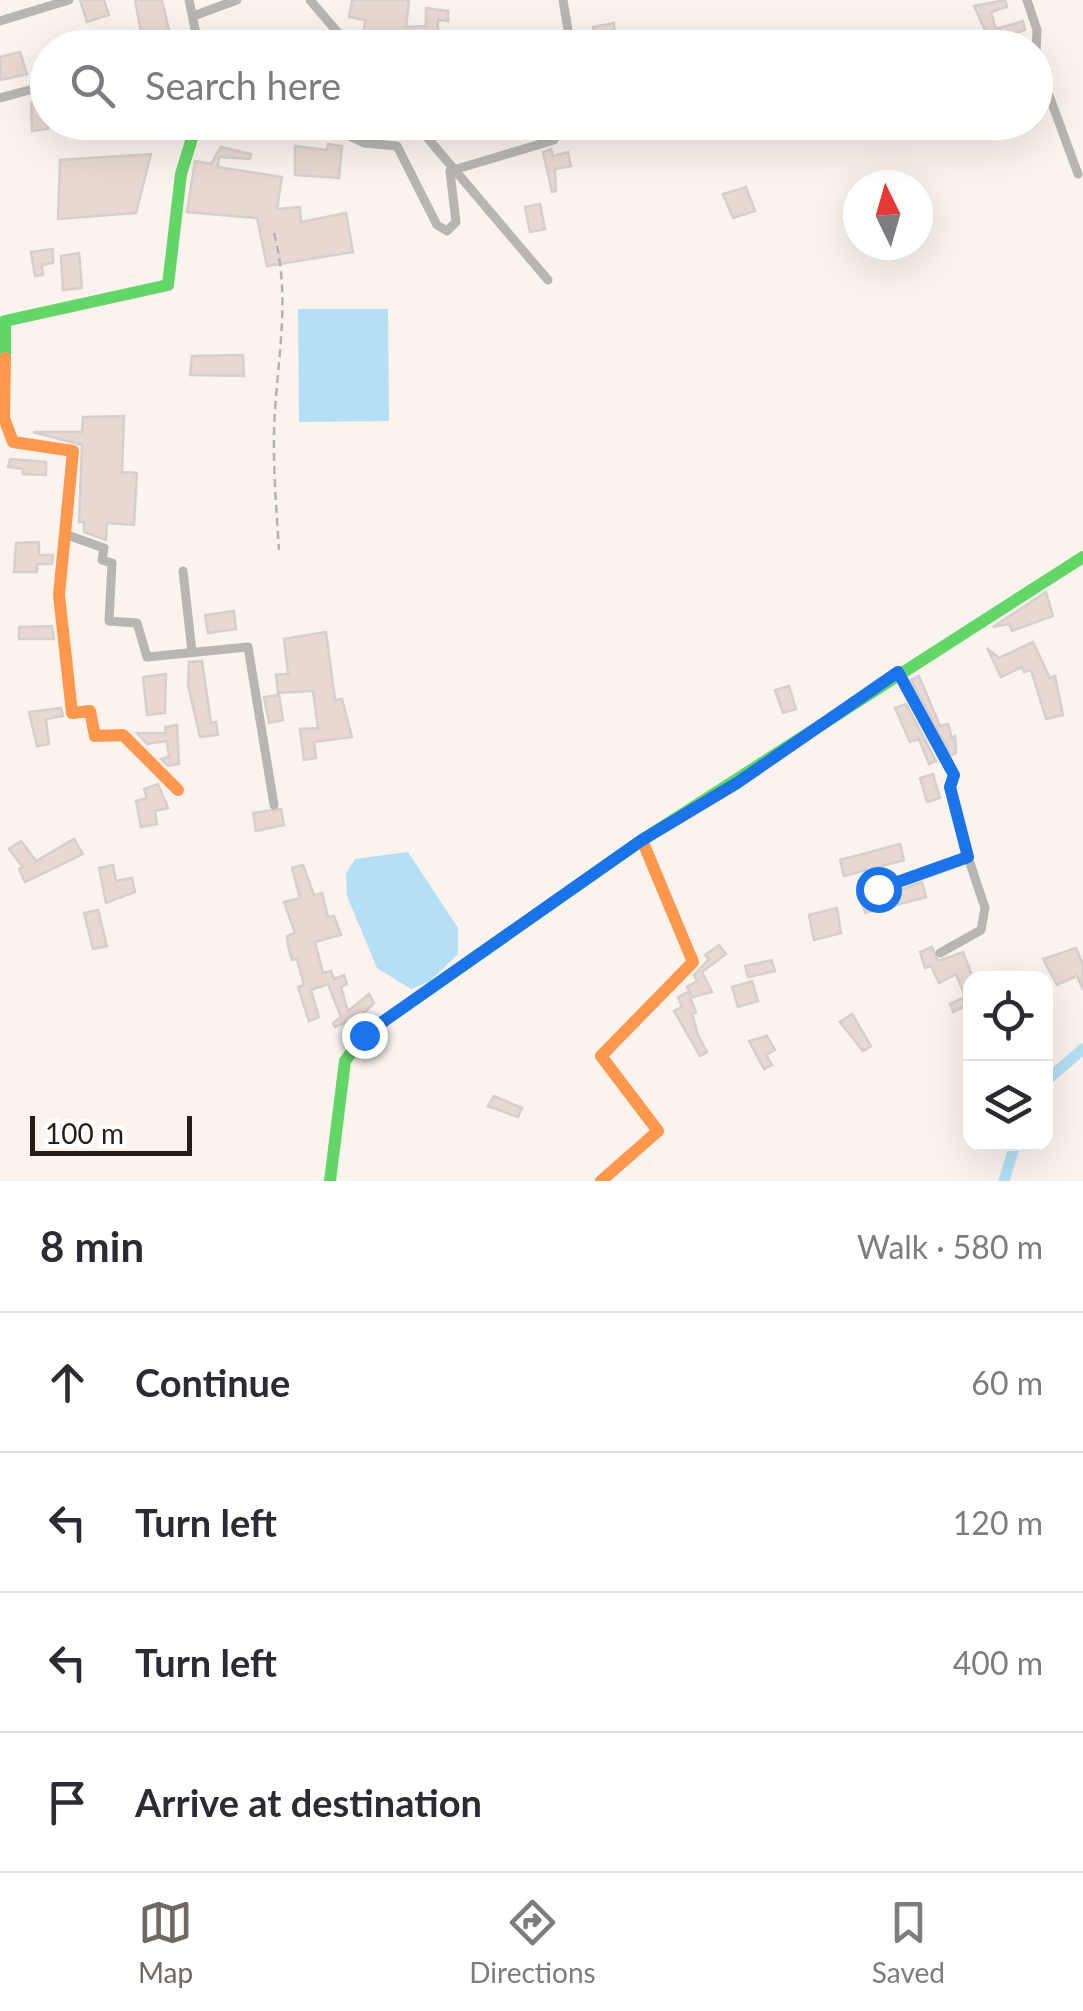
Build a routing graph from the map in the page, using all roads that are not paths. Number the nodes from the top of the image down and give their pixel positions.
1 (68, 0) edge
2 (190, 0) edge
3 (238, 0) edge
4 (310, 0) edge
5 (563, 0) edge
6 (1027, 0) edge
7 (196, 15) junction
8 (0, 21) edge
9 (196, 30) edge
10 (335, 30) edge
11 (568, 30) edge
12 (1037, 30) edge
13 (30, 90) edge
14 (0, 98) edge
15 (1053, 104) edge
16 (192, 140) edge
17 (358, 140) edge
18 (429, 140) edge
19 (554, 140) edge
20 (1078, 174) dead end
21 (548, 280) dead end
22 (2, 320) edge
23 (67, 535) junction
24 (1083, 556) edge
25 (183, 571) dead end
26 (192, 652) junction
27 (898, 672) junction
28 (178, 790) dead end
29 (274, 805) dead end
30 (642, 840) junction
31 (968, 857) junction
32 (878, 889) dead end
33 (940, 953) dead end
34 (330, 1181) edge
35 (600, 1181) edge

1 - 8 street
2 - 7 street
3 - 7 street
4 - 10 street
5 - 11 street
6 - 12 street
7 - 9 street
13 - 14 street
15 - 20 street
16 - 22 street
17 - 19 street
18 - 21 street
22 - 23 street
23 - 26 street
23 - 28 street
24 - 27 street
25 - 26 street
26 - 29 street
27 - 30 street
27 - 31 street
30 - 34 street
30 - 35 street
31 - 32 street
31 - 33 street

